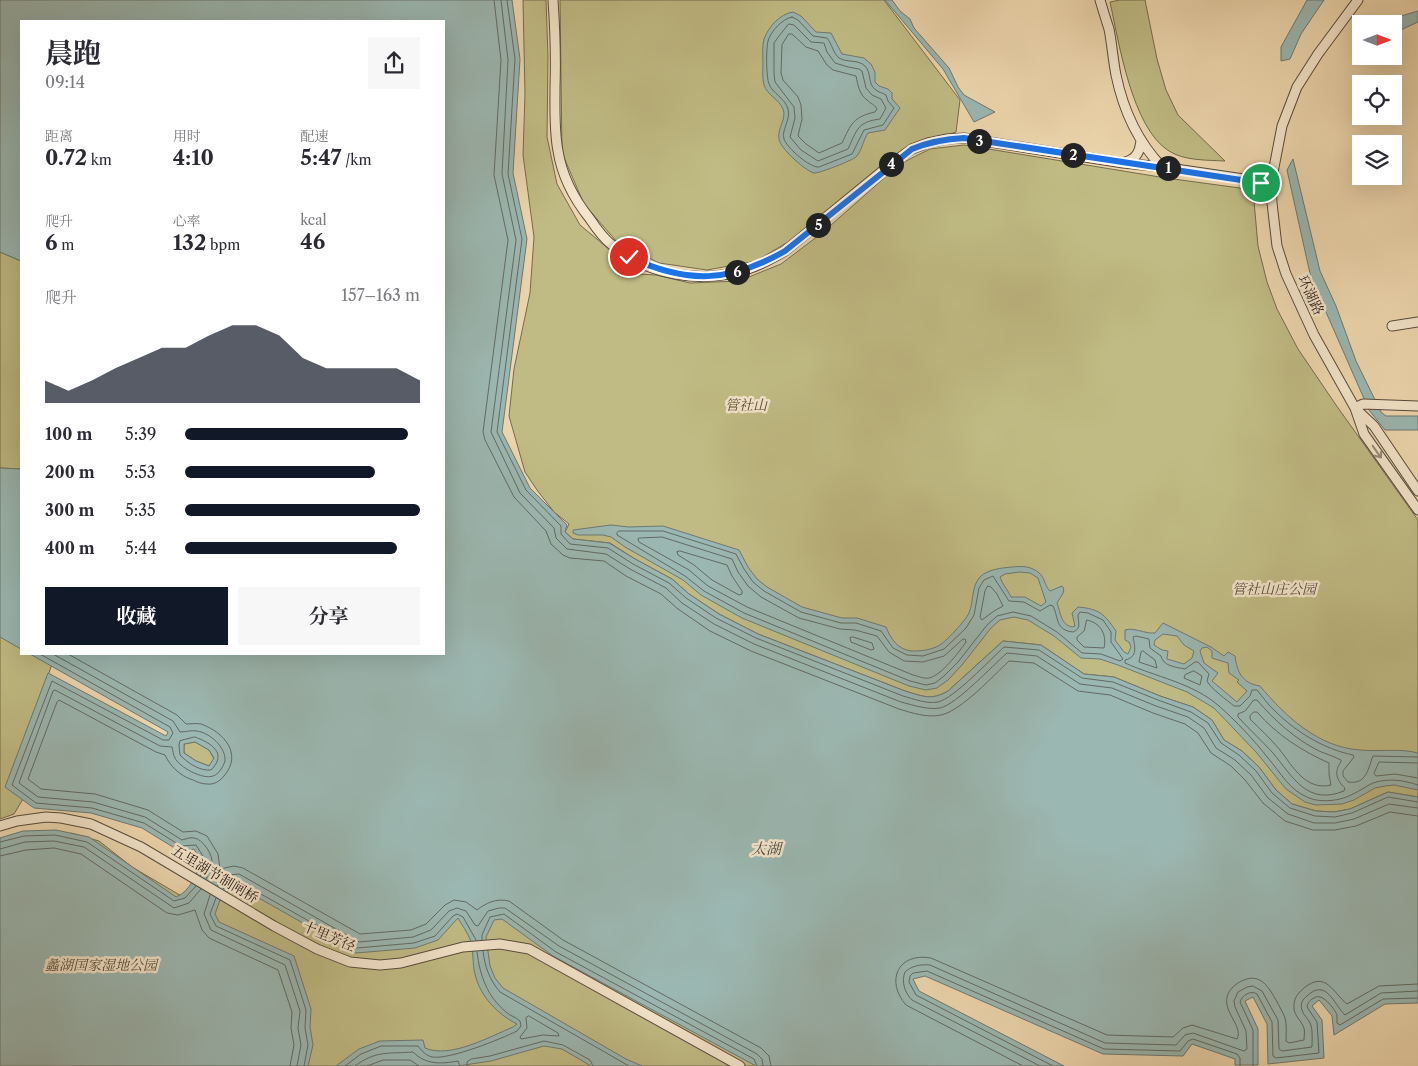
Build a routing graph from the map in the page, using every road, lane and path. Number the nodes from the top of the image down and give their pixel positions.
1 (553, 0) edge
2 (1100, 0) edge
3 (1358, 0) edge
4 (1140, 140) junction
5 (1123, 163) junction
6 (1162, 167) junction
7 (1271, 183) junction
8 (1418, 322) edge
9 (1392, 326) dead end
10 (1359, 406) junction
11 (1418, 406) edge
12 (1418, 490) edge
13 (1418, 510) edge
14 (0, 826) edge
15 (274, 926) joint
16 (740, 1066) edge

1 - 5 street
2 - 4 street
3 - 7 street, 环湖路
4 - 5 street
4 - 6 street
5 - 6 street
6 - 7 street
7 - 10 street, 环湖路
8 - 9 street
10 - 11 street
10 - 12 street, 环湖路
10 -> 13 street, 环湖路
14 - 15 street, 五里湖节制闸桥
15 - 16 street, 十里芳径

